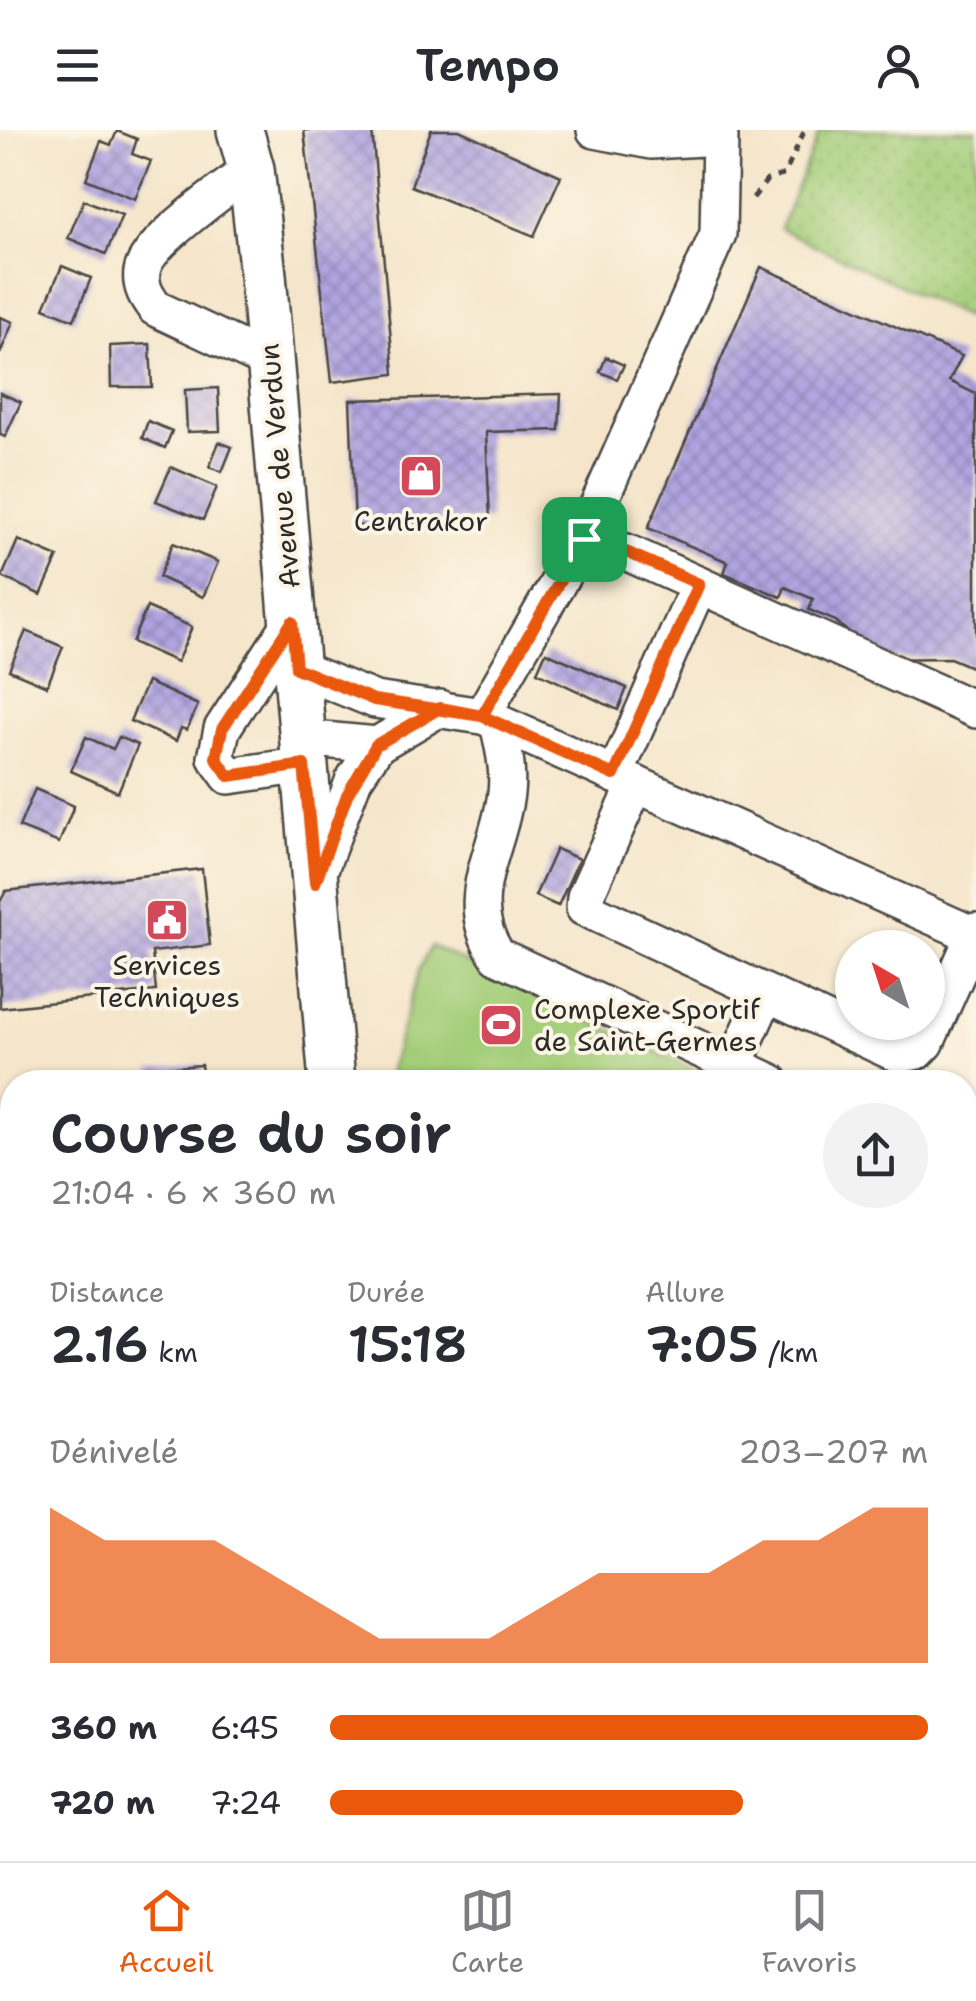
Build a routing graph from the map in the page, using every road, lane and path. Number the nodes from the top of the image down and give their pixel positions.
1 (596, 130) edge
2 (798, 130) edge
3 (246, 144) edge
4 (750, 210) dead end
5 (270, 362) junction
6 (584, 539) junction
7 (699, 584) junction
8 (292, 622) junction
9 (296, 668) junction
10 (440, 708) junction
11 (976, 710) edge
12 (490, 719) junction
13 (376, 745) junction
14 (304, 751) junction
15 (625, 780) junction
16 (315, 883) junction
17 (975, 933) edge
18 (766, 994) junction
19 (734, 1065) junction
20 (323, 1070) edge
21 (745, 1070) edge

1 - 6 street
2 - 4 path
3 - 5 main road, Avenue de Verdun
3 - 5 street
5 - 8 main road, Avenue de Verdun
6 - 7 street
6 - 12 street
7 - 11 street
7 - 15 street
8 - 9 main road, Avenue de Verdun
8 - 14 street
9 - 10 street
9 - 14 main road, Avenue de Verdun
10 - 12 street
10 - 13 street
12 - 15 street
12 - 19 street
13 - 14 street
13 - 16 street
14 - 16 main road, Avenue de Verdun
15 - 17 street
15 - 18 street
16 - 20 main road, Avenue de Verdun
17 - 18 street
18 - 19 street
19 - 21 street

